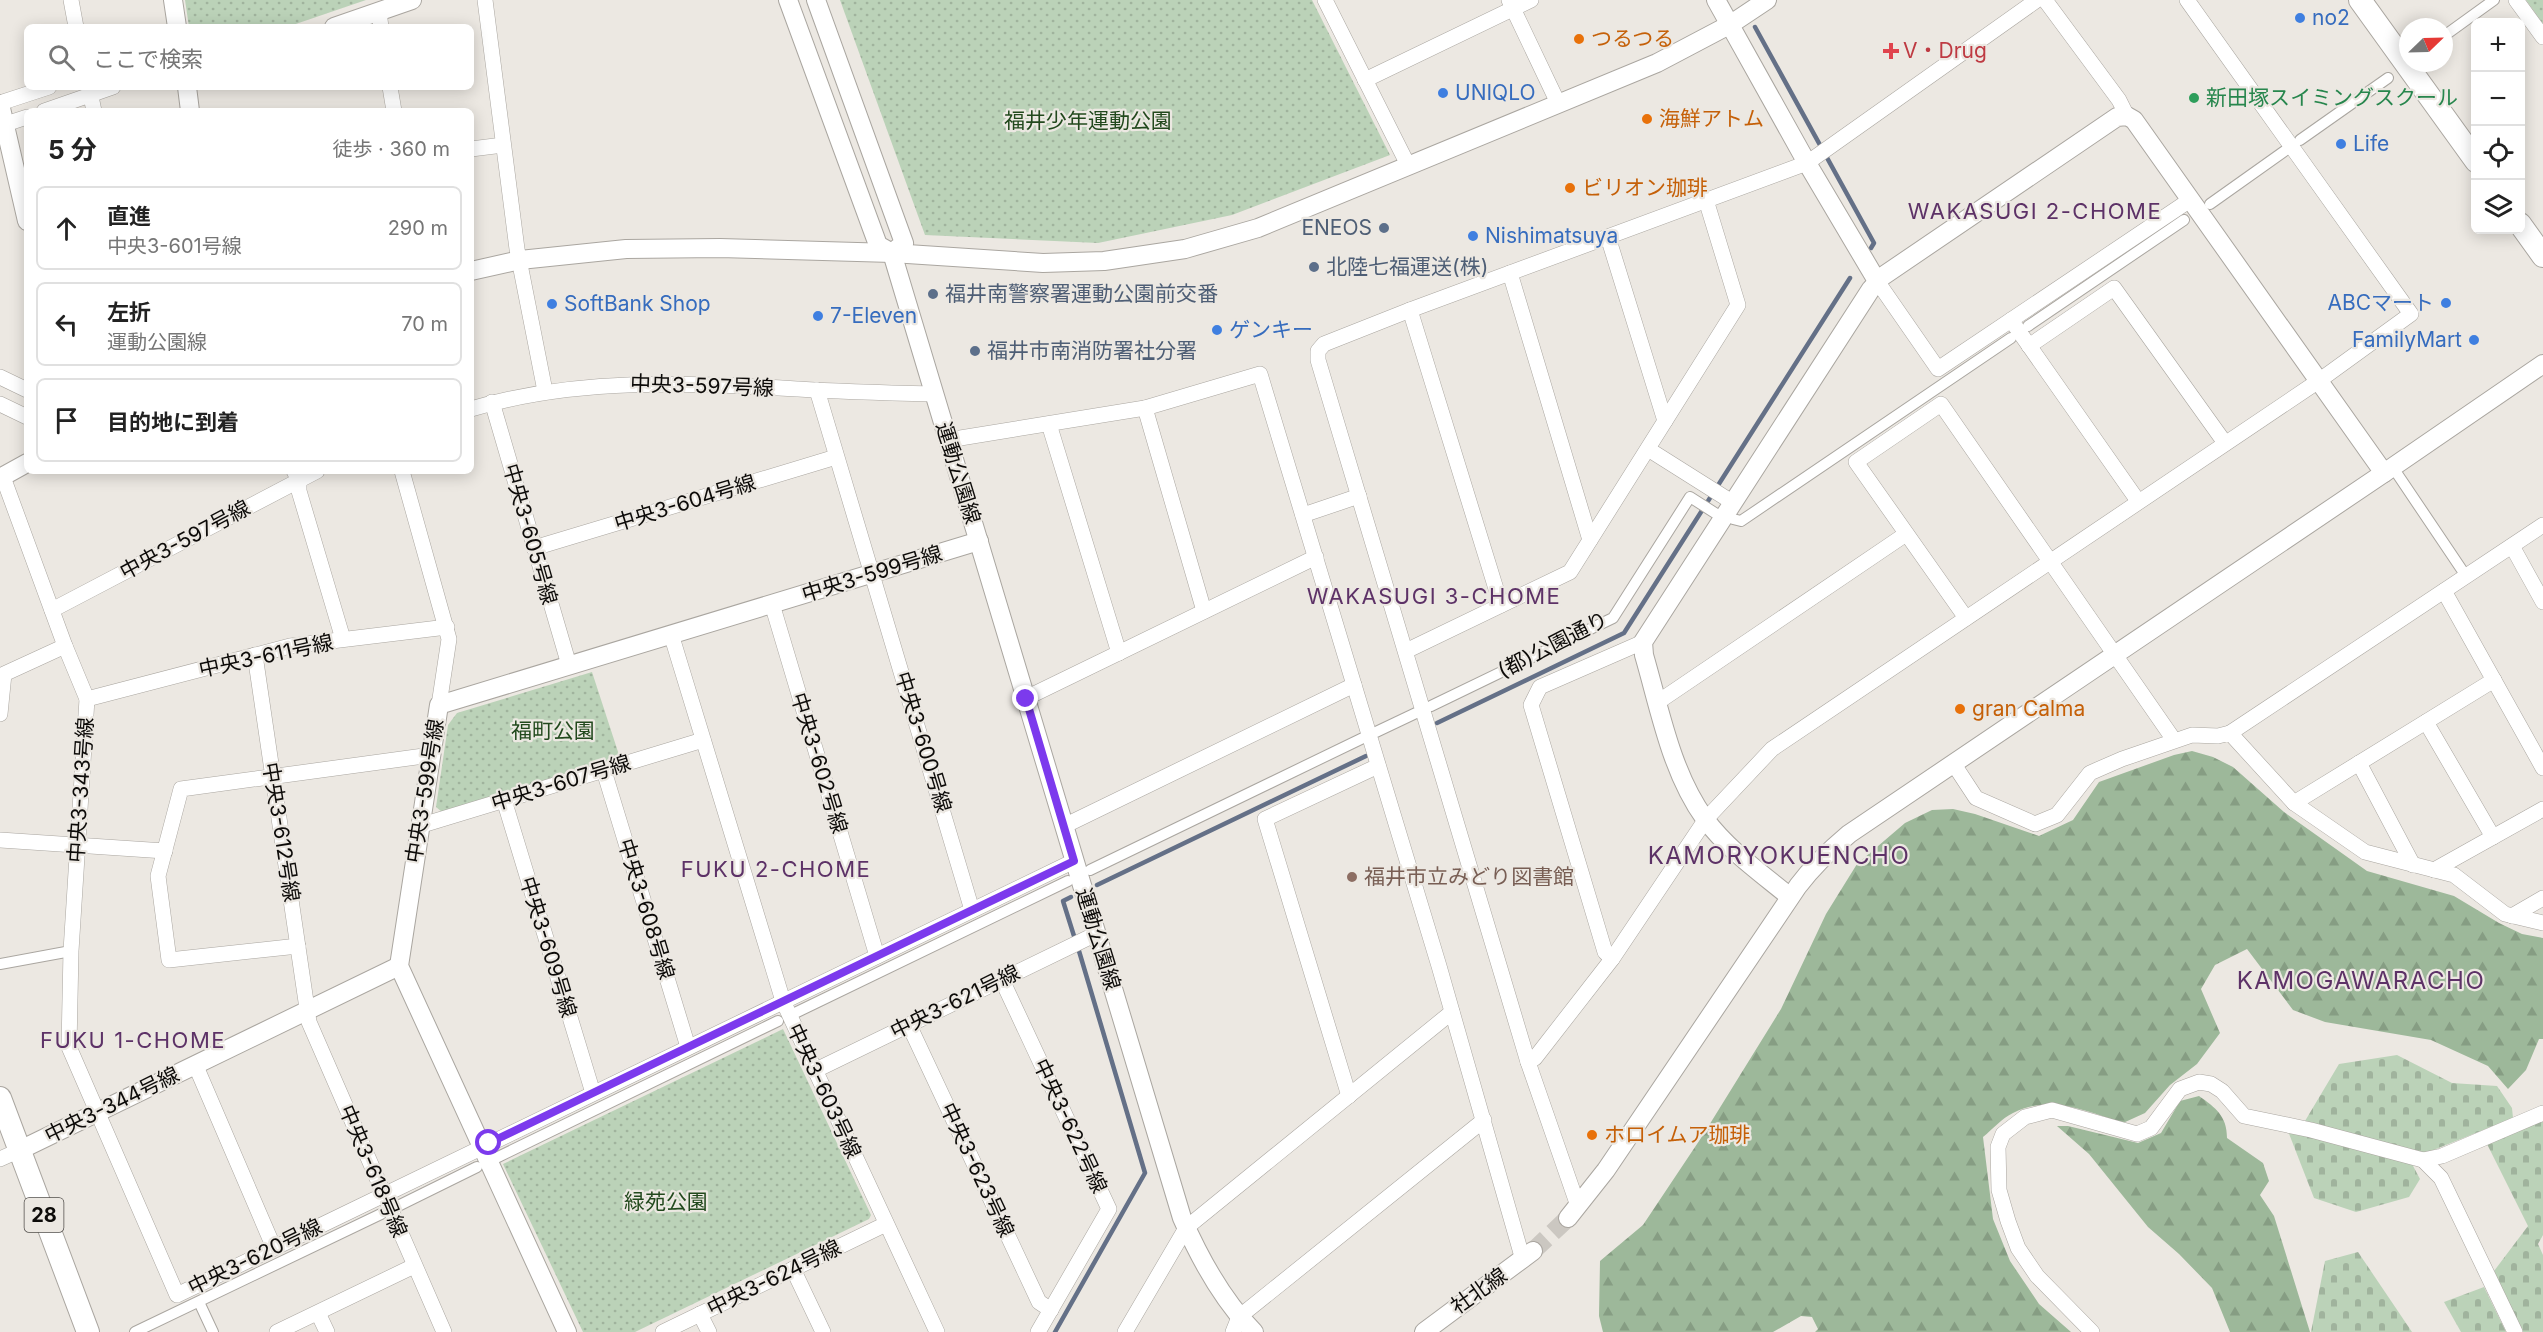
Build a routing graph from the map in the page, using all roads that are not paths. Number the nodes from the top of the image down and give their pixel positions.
1 (71, 0) edge
2 (173, 0) edge
3 (412, 0) edge
4 (485, 0) edge
5 (788, 0) edge
6 (816, 0) edge
7 (1326, 0) edge
8 (1531, 0) edge
9 (1716, 0) edge
10 (1767, 0) edge
11 (2037, 0) edge
12 (2045, 0) edge
13 (2187, 0) edge
14 (2360, 0) edge
15 (2494, 0) edge
16 (2516, 0) edge
17 (1511, 4) edge
18 (380, 19) edge
19 (75, 24) edge
20 (177, 24) edge
21 (351, 24) edge
22 (1731, 24) junction
23 (2453, 30) edge
24 (2543, 37) edge
25 (2388, 78) dead end
26 (1365, 80) junction
27 (40, 90) edge
28 (187, 90) edge
29 (390, 90) edge
30 (90, 91) edge
31 (0, 104) edge
32 (1558, 104) junction
33 (51, 108) edge
34 (93, 108) edge
35 (190, 108) edge
36 (394, 108) edge
37 (2127, 116) junction
38 (24, 118) edge
39 (2, 126) edge
40 (2300, 140) dead end
41 (503, 145) junction
42 (474, 149) edge
43 (2286, 150) dead end
44 (2471, 155) edge
45 (1812, 160) junction
46 (1408, 165) junction
47 (1706, 200) junction
48 (2190, 200) junction
49 (2210, 204) dead end
50 (24, 209) edge
51 (2184, 220) dead end
52 (2525, 231) edge
53 (1608, 237) junction
54 (892, 253) junction
55 (2543, 256) edge
56 (520, 260) junction
57 (474, 271) edge
58 (1510, 273) junction
59 (1877, 281) junction
60 (1410, 310) junction
61 (2011, 320) junction
62 (2028, 326) dead end
63 (2012, 338) dead end
64 (2029, 346) junction
65 (2543, 364) edge
66 (0, 377) edge
67 (2320, 380) junction
68 (24, 389) edge
69 (817, 390) junction
70 (545, 391) junction
71 (935, 394) junction
72 (492, 402) junction
73 (0, 404) edge
74 (474, 408) edge
75 (1145, 408) junction
76 (24, 416) edge
77 (1665, 420) junction
78 (1049, 424) junction
79 (948, 440) junction
80 (2225, 443) junction
81 (1648, 449) junction
82 (836, 458) junction
83 (24, 466) edge
84 (403, 474) edge
85 (2391, 474) junction
86 (297, 476) edge
87 (2, 478) edge
88 (1359, 496) junction
89 (2138, 501) junction
90 (1729, 506) junction
91 (1714, 512) dead end
92 (1303, 515) junction
93 (2543, 525) edge
94 (1906, 534) junction
95 (1590, 540) junction
96 (979, 541) junction
97 (2512, 546) junction
98 (534, 548) junction
99 (1316, 557) junction
100 (2052, 561) junction
101 (872, 574) junction
102 (2466, 576) junction
103 (2444, 591) junction
104 (2543, 602) edge
105 (772, 604) junction
106 (1501, 605) junction
107 (52, 610) junction
108 (1204, 611) junction
109 (1966, 618) junction
110 (447, 627) junction
111 (672, 634) junction
112 (343, 639) junction
113 (1642, 642) junction
114 (65, 646) junction
115 (1406, 651) junction
116 (1119, 653) junction
117 (2115, 654) junction
118 (255, 655) junction
119 (569, 665) junction
120 (2494, 680) junction
121 (1354, 685) junction
122 (87, 699) junction
123 (1026, 699) junction
124 (1658, 702) junction
125 (439, 705) junction
126 (1431, 706) dead end
127 (1416, 713) dead end
128 (0, 714) edge
129 (2426, 722) junction
130 (1376, 732) dead end
131 (2230, 733) junction
132 (1363, 738) dead end
133 (703, 740) junction
134 (2174, 740) junction
135 (431, 755) junction
136 (2360, 763) junction
137 (1953, 764) junction
138 (1378, 766) junction
139 (2543, 768) edge
140 (604, 771) junction
141 (272, 776) junction
142 (504, 800) junction
143 (2294, 803) junction
144 (2543, 809) edge
145 (1706, 819) junction
146 (419, 826) junction
147 (1064, 826) junction
148 (2493, 837) junction
149 (0, 840) edge
150 (77, 845) junction
151 (165, 850) junction
152 (2413, 865) junction
153 (1082, 866) junction
154 (2434, 870) junction
155 (1068, 881) dead end
156 (1790, 897) junction
157 (2543, 898) edge
158 (972, 910) junction
159 (2512, 916) junction
160 (2543, 923) edge
161 (1096, 934) junction
162 (298, 946) junction
163 (70, 951) junction
164 (877, 956) junction
165 (1612, 958) junction
166 (0, 964) edge
167 (399, 966) junction
168 (1002, 980) junction
169 (783, 1001) junction
170 (307, 1009) junction
171 (797, 1012) dead end
172 (1452, 1012) junction
173 (778, 1021) dead end
174 (909, 1025) junction
175 (688, 1047) junction
176 (1528, 1062) junction
177 (195, 1064) junction
178 (814, 1071) junction
179 (593, 1093) junction
180 (1349, 1096) junction
181 (0, 1098) edge
182 (98, 1111) junction
183 (2543, 1113) edge
184 (1484, 1120) junction
185 (480, 1147) junction
186 (10, 1155) edge
187 (496, 1158) dead end
188 (2423, 1160) junction
189 (477, 1167) dead end
190 (384, 1194) junction
191 (398, 1206) dead end
192 (1573, 1212) joint
193 (381, 1214) dead end
194 (886, 1224) junction
195 (1186, 1228) junction
196 (274, 1248) junction
197 (1528, 1256) joint
198 (414, 1266) junction
199 (793, 1269) junction
200 (199, 1302) junction
201 (1051, 1310) junction
202 (318, 1312) junction
203 (700, 1314) junction
204 (1236, 1325) edge
205 (88, 1332) edge
206 (135, 1332) edge
207 (213, 1332) edge
208 (277, 1332) edge
209 (327, 1332) edge
210 (444, 1332) edge
211 (567, 1332) edge
212 (663, 1332) edge
213 (709, 1332) edge
214 (823, 1332) edge
215 (937, 1332) edge
216 (1038, 1332) edge
217 (1125, 1332) edge
218 (1254, 1332) edge
219 (1424, 1332) edge
220 (2092, 1332) edge
221 (2515, 1332) edge

1 - 19 street
2 - 20 street
3 - 18 street
4 - 41 street
5 - 54 street
6 - 54 street
7 - 26 street
8 - 17 street
9 - 22 street
10 - 22 street
11 - 45 street
12 - 37 street
13 - 67 street
14 - 44 main road
15 - 23 street
16 - 24 street
17 - 26 street
17 - 32 street
18 - 21 street
22 - 32 street
22 - 45 street
25 - 40 street
26 - 46 street
27 - 31 street
28 - 35 street
29 - 36 street
30 - 33 street
30 - 34 street
31 - 39 street
32 - 46 street
37 - 48 street
37 - 59 street
38 - 39 street
39 - 50 street
41 - 42 street
41 - 56 street
43 - 49 street
45 - 47 street
45 - 59 street
46 - 54 street
47 - 53 street
47 - 77 street
48 - 61 street
48 - 67 street
51 - 62 street
52 - 55 main road
53 - 58 street
53 - 77 street
54 - 56 street
54 - 71 street, 運動公園線
56 - 57 street
56 - 70 street
58 - 60 street
58 - 95 street
59 - 61 street
59 - 90 street
60 - 88 street
60 - 106 street
61 - 64 street
63 - 90 street
64 - 80 street
64 - 89 street
65 - 85 street
66 - 68 street
67 - 80 street
67 - 85 street
69 - 70 street, 中央3-597号線
69 - 71 street, 中央3-597号線
69 - 82 street, 中央3-600号線
70 - 72 street, 中央3-597号線
71 - 79 street, 運動公園線
72 - 74 street, 中央3-597号線
72 - 98 street, 中央3-605号線
73 - 76 street
75 - 78 street
75 - 92 street
75 - 108 street
77 - 81 street
78 - 79 street
78 - 116 street
79 - 96 street, 運動公園線
80 - 89 street
81 - 90 street
81 - 95 street
82 - 98 street, 中央3-604号線
82 - 101 street, 中央3-600号線
83 - 87 street
84 - 110 street
85 - 102 street
85 - 117 street
86 - 107 street, 中央3-597号線
86 - 112 street
87 - 107 street, 中央3-343号線
88 - 92 street
88 - 115 street
89 - 100 street
90 - 113 street
91 - 126 street, (都)公園通り
92 - 99 street
93 - 97 street
94 - 100 street
94 - 109 street
94 - 124 street
95 - 106 street
96 - 101 street, 中央3-599号線
96 - 123 street, 運動公園線
97 - 102 street
97 - 104 street
98 - 119 street, 中央3-605号線
99 - 108 street
99 - 121 street
100 - 109 street
100 - 117 street
101 - 105 street, 中央3-599号線
101 - 158 street, 中央3-600号線
102 - 103 street
103 - 120 street
103 - 131 street
105 - 111 street, 中央3-599号線
105 - 164 street, 中央3-602号線
106 - 115 street
107 - 114 street, 中央3-343号線
108 - 116 street
109 - 145 street
110 - 112 street, 中央3-611号線
110 - 125 street
111 - 119 street, 中央3-599号線
111 - 133 street, 中央3-603号線
112 - 118 street, 中央3-611号線
113 - 124 street
113 - 165 street
114 - 122 street, 中央3-343号線
114 - 128 street
115 - 176 street
116 - 123 street
117 - 134 street
117 - 137 street
118 - 122 street, 中央3-611号線
118 - 141 street, 中央3-612号線
119 - 125 street, 中央3-599号線
120 - 129 street
120 - 139 street
121 - 138 street
121 - 147 street
122 - 150 street, 中央3-343号線
123 - 147 street, 運動公園線
124 - 145 street
125 - 135 street, 中央3-599号線
127 - 130 street
129 - 136 street
129 - 148 street
131 - 134 street
131 - 143 street
132 - 153 street
133 - 140 street, 中央3-607号線
133 - 169 street, 中央3-603号線
134 - 137 street
135 - 141 street
135 - 146 street, 中央3-599号線
136 - 143 street
136 - 152 street
137 - 156 street
138 - 172 street
138 - 180 street
140 - 142 street, 中央3-607号線
140 - 175 street, 中央3-608号線
141 - 151 street
141 - 162 street, 中央3-612号線
142 - 146 street, 中央3-607号線
142 - 179 street, 中央3-609号線
143 - 152 street
144 - 148 street
145 - 156 street
145 - 165 street
146 - 167 street, 中央3-599号線
147 - 153 street, 運動公園線
148 - 154 street
149 - 150 street
150 - 151 street
150 - 163 street, 中央3-343号線
151 - 162 street
152 - 154 street
153 - 158 street, 中央3-620号線
153 - 161 street, 運動公園線
154 - 159 street
155 - 171 street
156 - 192 street
157 - 159 street
158 - 164 street, 中央3-620号線
159 - 160 street
161 - 168 street, 中央3-621号線
161 - 195 street, 運動公園線
162 - 170 street, 中央3-612号線
163 - 166 street
163 - 182 street, 中央3-343号線
164 - 169 street, 中央3-620号線
165 - 176 street
167 - 170 street, 中央3-344号線
167 - 185 street
168 - 174 street, 中央3-621号線
168 - 201 street, 中央3-622号線
169 - 175 street, 中央3-620号線
169 - 178 street, 中央3-603号線
170 - 177 street, 中央3-344号線
170 - 190 street, 中央3-618号線
172 - 180 street
172 - 184 street
173 - 187 street
174 - 178 street, 中央3-621号線
174 - 201 street, 中央3-623号線
175 - 179 street, 中央3-620号線
176 - 192 street
177 - 182 street, 中央3-344号線
177 - 196 street
178 - 194 street, 中央3-603号線
179 - 185 street, 中央3-620号線
180 - 195 street
181 - 186 main road, 28
182 - 186 street, 中央3-344号線
182 - 196 street, 中央3-620号線
183 - 188 street
184 - 197 street
184 - 204 street
185 - 190 street, 中央3-620号線
185 - 211 street
186 - 205 main road, 28
188 - 220 street
188 - 221 street
189 - 191 street
190 - 196 street, 中央3-620号線
190 - 198 street, 中央3-618号線
193 - 200 street
194 - 199 street, 中央3-624号線
194 - 215 street, 中央3-603号線
195 - 204 street, 運動公園線
195 - 217 street
197 - 219 street, 社北線
198 - 202 street
198 - 210 street, 中央3-618号線
199 - 203 street, 中央3-624号線
199 - 214 street
200 - 206 street
200 - 207 street
201 - 216 street, 中央3-622号線
202 - 208 street
202 - 209 street
203 - 212 street, 中央3-624号線
203 - 213 street
204 - 218 street, 運動公園線

